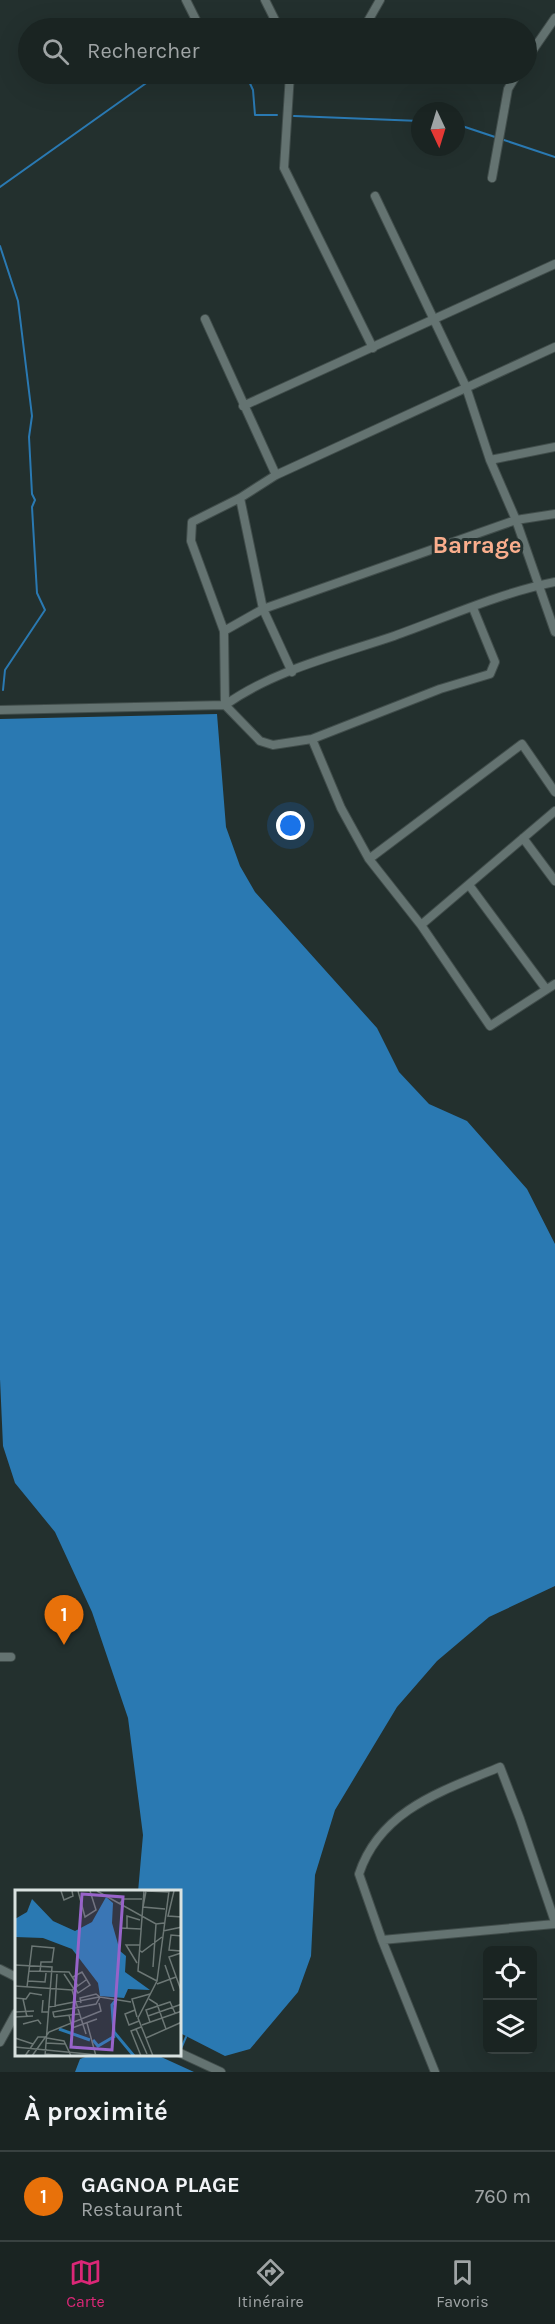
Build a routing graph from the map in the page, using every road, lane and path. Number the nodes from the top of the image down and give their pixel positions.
1 (186, 0) edge
2 (265, 0) edge
3 (380, 0) edge
4 (195, 18) edge
5 (274, 18) edge
6 (370, 18) edge
7 (555, 18) edge
8 (537, 44) edge
9 (289, 84) edge
10 (511, 84) edge
11 (492, 178) dead end
12 (375, 196) dead end
13 (555, 264) edge
14 (206, 320) dead end
15 (436, 320) junction
16 (555, 347) edge
17 (373, 348) junction
18 (466, 387) junction
19 (243, 406) junction
20 (555, 447) edge
21 (490, 460) junction
22 (276, 475) junction
23 (240, 498) junction
24 (555, 514) edge
25 (516, 520) junction
26 (555, 582) edge
27 (538, 586) junction
28 (473, 608) junction
29 (263, 609) junction
30 (224, 631) junction
31 (555, 632) edge
32 (292, 672) junction
33 (225, 705) junction
34 (0, 710) edge
35 (312, 739) junction
36 (555, 792) edge
37 (555, 811) edge
38 (523, 838) junction
39 (369, 859) junction
40 (555, 881) edge
41 (469, 885) junction
42 (421, 925) junction
43 (555, 984) edge
44 (546, 989) junction
45 (0, 1657) edge
46 (11, 1657) dead end
47 (555, 1923) edge
48 (382, 1940) junction
49 (0, 1970) edge
50 (15, 1977) edge
51 (15, 2015) edge
52 (0, 2042) edge
53 (182, 2054) edge
54 (221, 2072) edge
55 (435, 2072) edge

1 - 4 street
2 - 5 street
3 - 6 street
7 - 8 street
9 - 17 street
10 - 11 street
12 - 15 street
13 - 15 street
14 - 19 street
15 - 17 street
15 - 18 street
16 - 18 street
17 - 19 street
18 - 21 street
18 - 22 street
19 - 22 street
20 - 21 street
21 - 25 street
22 - 23 street
23 - 29 street
23 - 30 street
24 - 25 street
25 - 27 street
25 - 29 street
26 - 27 street
27 - 28 street
27 - 31 street
28 - 32 street
28 - 35 street
29 - 30 street
29 - 32 street
30 - 33 street
32 - 33 street
33 - 34 street
33 - 35 street
35 - 39 street
36 - 39 street
37 - 38 street
38 - 40 street
38 - 41 street
39 - 42 street
41 - 42 street
41 - 44 street
42 - 44 street
43 - 44 street
45 - 46 street
47 - 48 street
47 - 48 street
48 - 55 street
49 - 50 street
51 - 52 street
53 - 54 street

